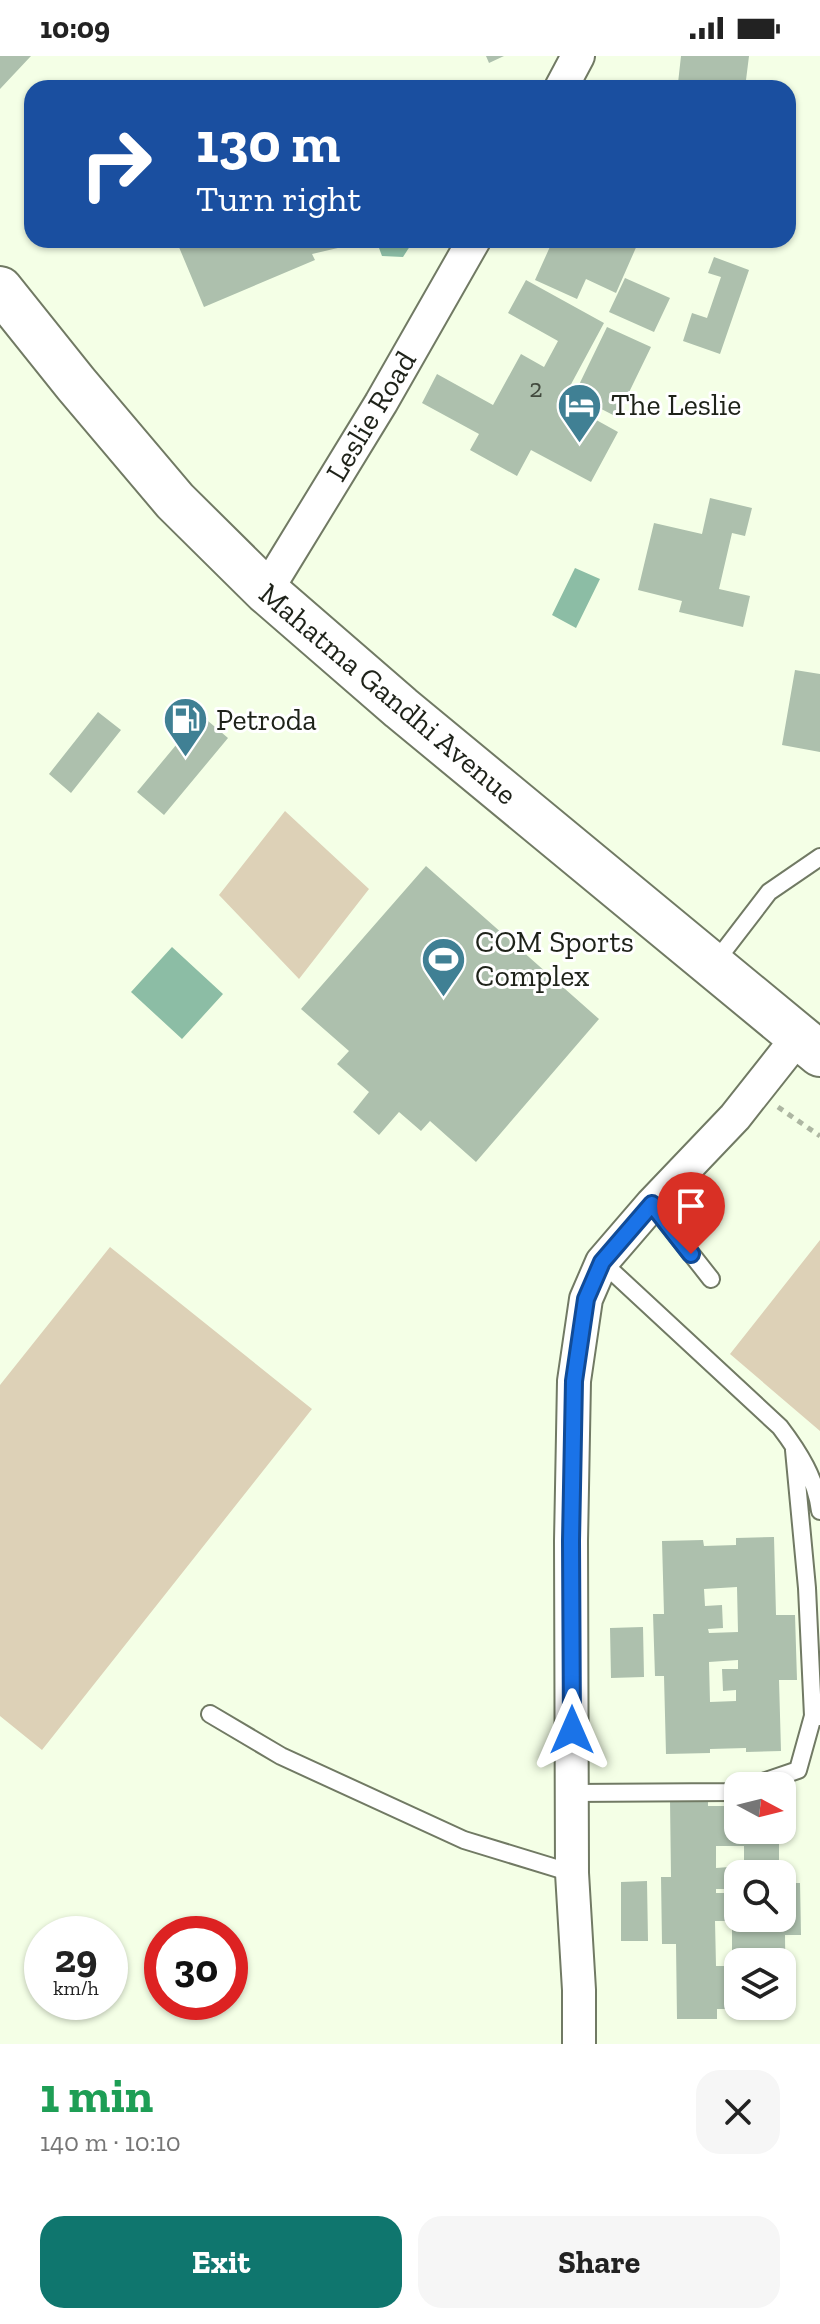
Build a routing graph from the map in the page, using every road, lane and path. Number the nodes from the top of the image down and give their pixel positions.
1 (578, 56) edge
2 (565, 80) edge
3 (469, 248) edge
4 (0, 289) edge
5 (266, 591) junction
6 (820, 857) edge
7 (713, 965) junction
8 (813, 1039) edge
9 (755, 1091) junction
10 (820, 1136) edge
11 (652, 1204) junction
12 (602, 1262) junction
13 (711, 1279) dead end
14 (794, 1445) junction
15 (820, 1511) edge
16 (210, 1714) dead end
17 (817, 1716) edge
18 (792, 1772) edge
19 (724, 1792) edge
20 (572, 1793) junction
21 (572, 1873) junction
22 (579, 2044) edge

1 - 2 street
3 - 5 street, Leslie Road
4 - 5 main road, Mahatma Gandhi Avenue
5 - 7 main road, Mahatma Gandhi Avenue
6 - 7 lane
7 - 8 main road, Mahatma Gandhi Avenue
8 - 9 street
9 - 10 path
9 - 11 street
11 - 12 street
11 - 13 lane
12 - 14 lane
12 - 20 street
14 - 15 lane
14 - 17 lane
16 - 21 lane
17 - 18 lane
19 - 20 lane
20 - 21 street
21 - 22 street

